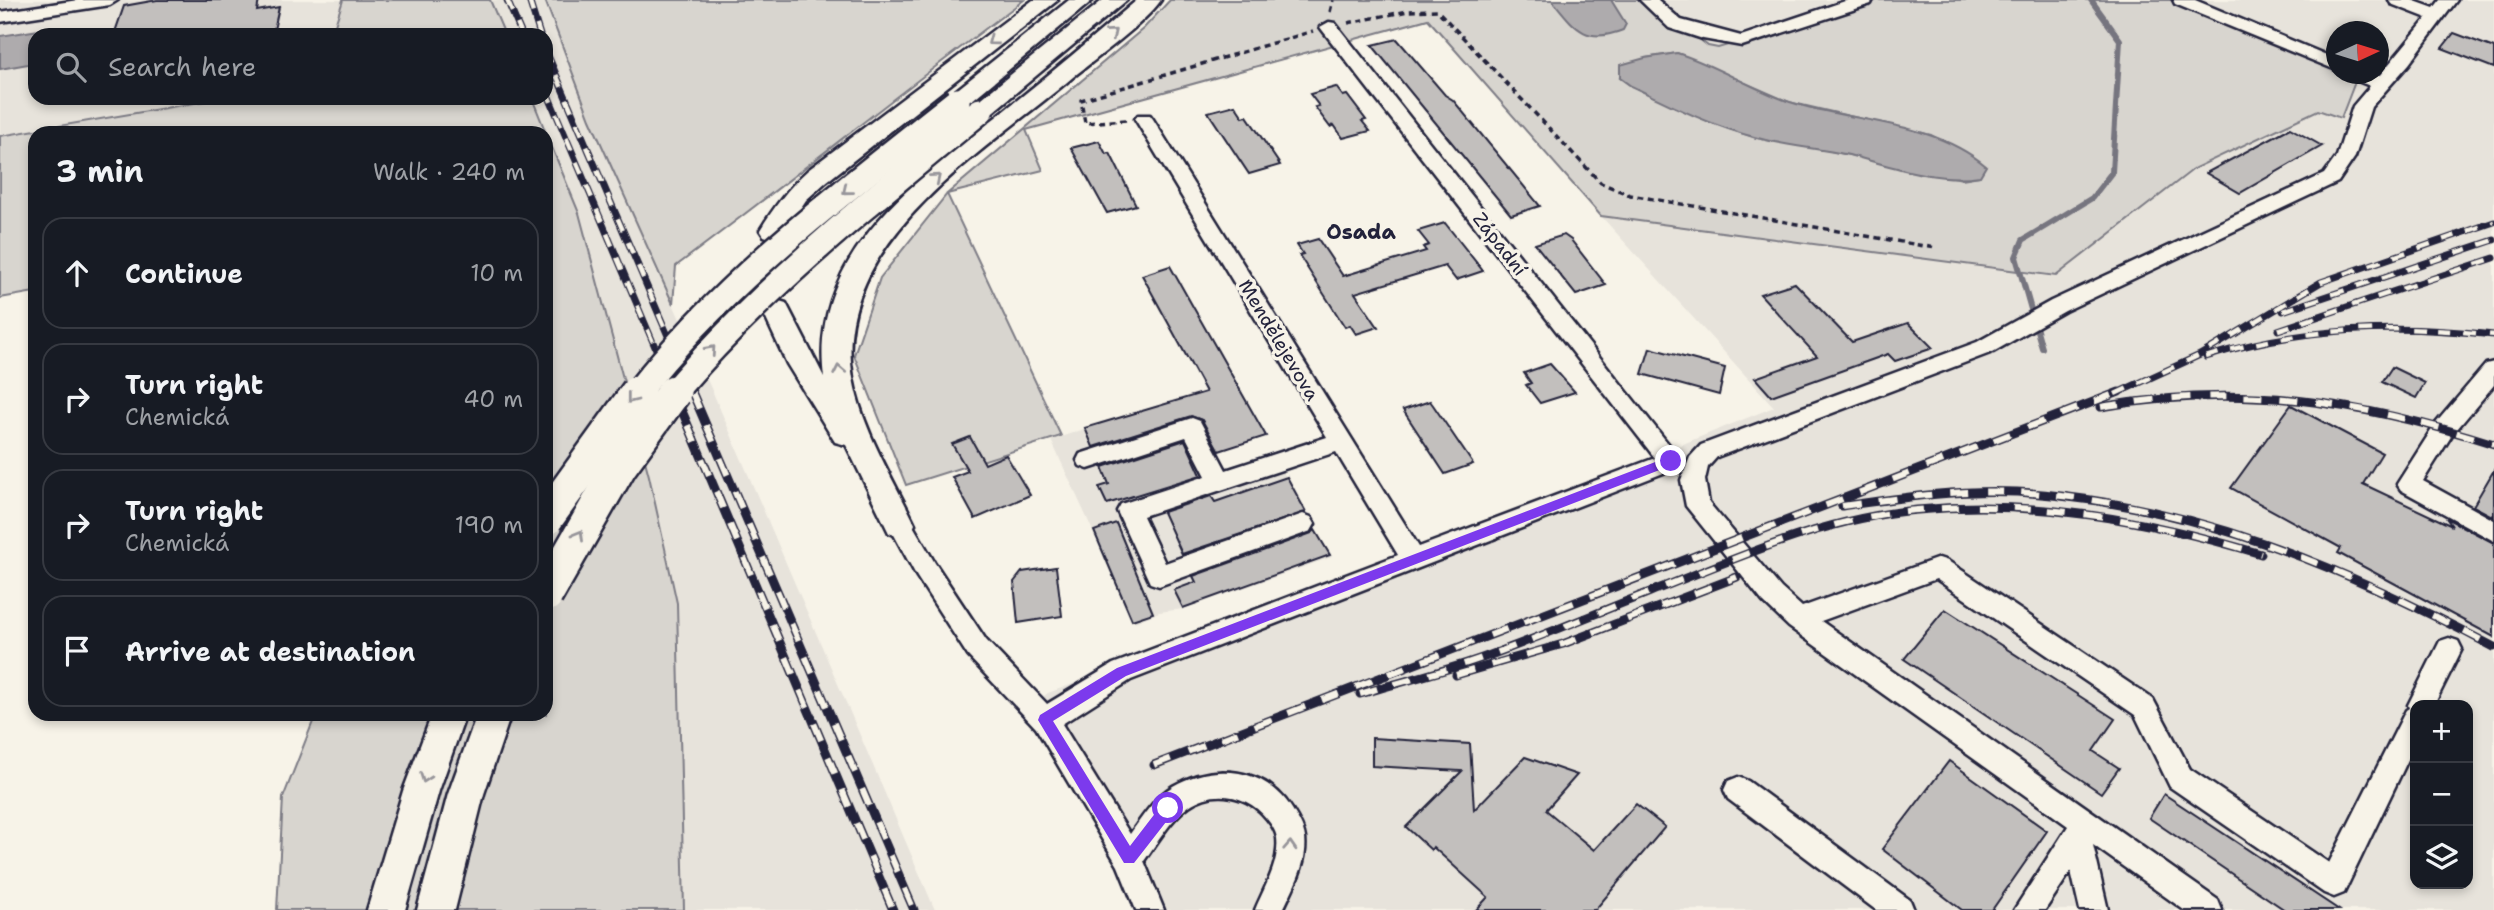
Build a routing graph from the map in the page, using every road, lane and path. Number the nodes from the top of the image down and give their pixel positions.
1 (110, 0) edge
2 (1047, 0) edge
3 (1082, 0) edge
4 (1116, 0) edge
5 (1150, 0) edge
6 (1648, 0) edge
7 (1865, 0) edge
8 (2181, 0) edge
9 (2397, 0) edge
10 (2444, 8) edge
11 (0, 17) edge
12 (1329, 27) junction
13 (2326, 61) edge
14 (2389, 75) edge
15 (2382, 84) edge
16 (968, 106) junction
17 (1144, 119) joint
18 (773, 230) dead end
19 (1936, 248) dead end
20 (776, 310) dead end
21 (2494, 370) edge
22 (1341, 441) junction
23 (1088, 460) dead end
24 (1671, 461) joint
25 (1220, 481) junction
26 (553, 508) edge
27 (900, 524) junction
28 (1303, 524) dead end
29 (2494, 531) edge
30 (1414, 560) junction
31 (553, 583) edge
32 (1798, 619) junction
33 (2449, 649) dead end
34 (2424, 700) edge
35 (1045, 720) junction
36 (446, 721) edge
37 (492, 721) edge
38 (2410, 728) edge
39 (1738, 790) dead end
40 (2081, 830) junction
41 (1129, 858) junction
42 (386, 910) edge
43 (436, 910) edge
44 (1150, 910) edge
45 (1269, 910) edge
46 (1900, 910) edge
47 (2028, 910) edge
48 (2094, 910) edge
49 (2208, 910) edge

1 - 11 street
2 -> 18 main road
3 - 16 main road
4 - 16 main road
27 -> 5 main road
6 - 7 street
8 - 13 street
9 - 10 street
10 - 14 street
12 - 17 path
12 - 19 path
12 - 24 street, Západní
15 - 32 street
16 -> 26 main road, bridge
31 -> 16 main road, bridge
17 - 22 street, Mendělejevova
20 - 27 main road
21 - 29 street
22 - 25 street
22 - 30 street, Mendělejevova
23 - 25 street
24 - 30 street
25 - 28 street
27 - 35 street
30 - 35 street
32 - 38 street
32 - 40 street
33 - 34 street
35 - 41 street
36 -> 42 main road
37 - 43 main road
39 - 46 street
40 - 47 street
40 - 48 street
40 - 49 street
41 - 44 street
45 -> 41 street

